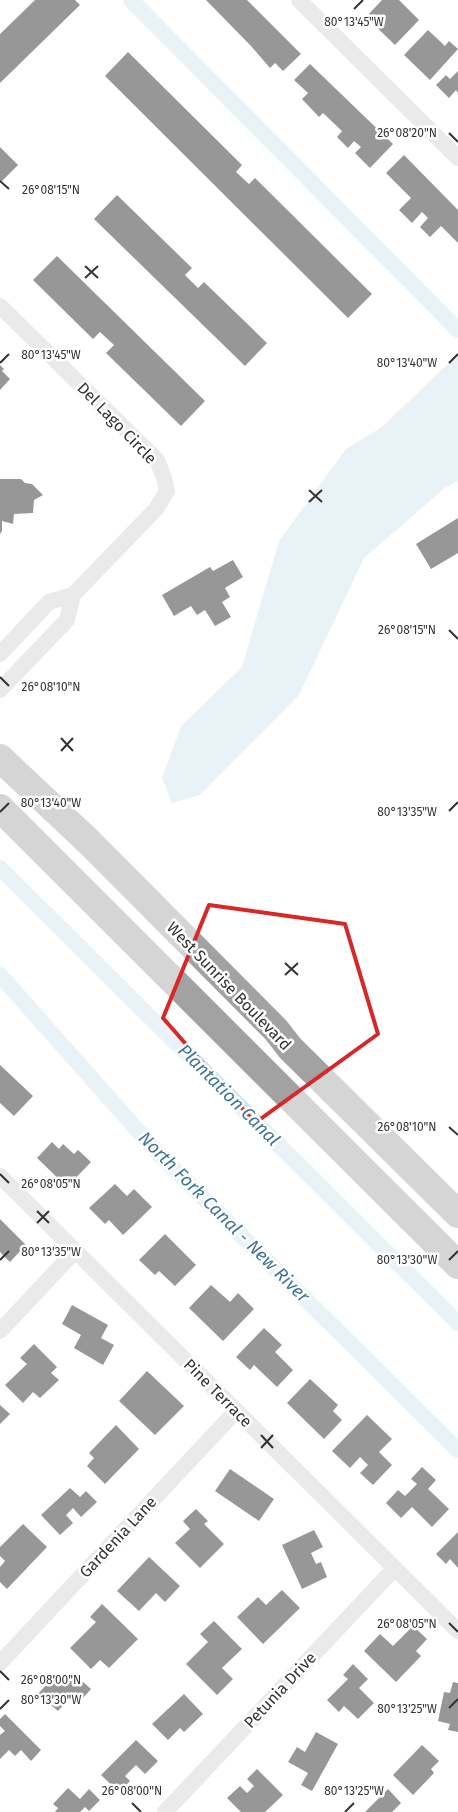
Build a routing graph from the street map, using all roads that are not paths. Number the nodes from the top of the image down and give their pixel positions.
1 (299, 0) edge
2 (458, 158) edge
3 (0, 306) edge
4 (73, 595) junction
5 (0, 654) edge
6 (0, 690) edge
7 (0, 758) edge
8 (0, 775) edge
9 (0, 808) edge
10 (90, 843) junction
11 (185, 994) junction
12 (290, 1048) junction
13 (0, 1176) edge
14 (458, 1214) edge
15 (75, 1251) junction
16 (458, 1265) edge
17 (0, 1331) edge
18 (236, 1412) junction
19 (395, 1568) junction
20 (458, 1631) edge
21 (0, 1663) edge
22 (165, 1812) edge

1 - 2 street
3 - 4 street, Del Lago Circle
4 - 5 street, Del Lago Circle
4 - 6 street
7 - 10 highway, West Sunrise Boulevard
8 - 10 highway
9 - 11 highway
10 - 12 highway, West Sunrise Boulevard
11 - 12 highway
11 - 16 highway
12 - 14 highway, West Sunrise Boulevard
13 - 15 street, Pine Terrace
15 - 17 street
15 - 18 street, Pine Terrace
18 - 19 street, Pine Terrace
18 - 21 street, Gardenia Lane
19 - 20 street, Pine Terrace
19 - 22 street, Petunia Drive

